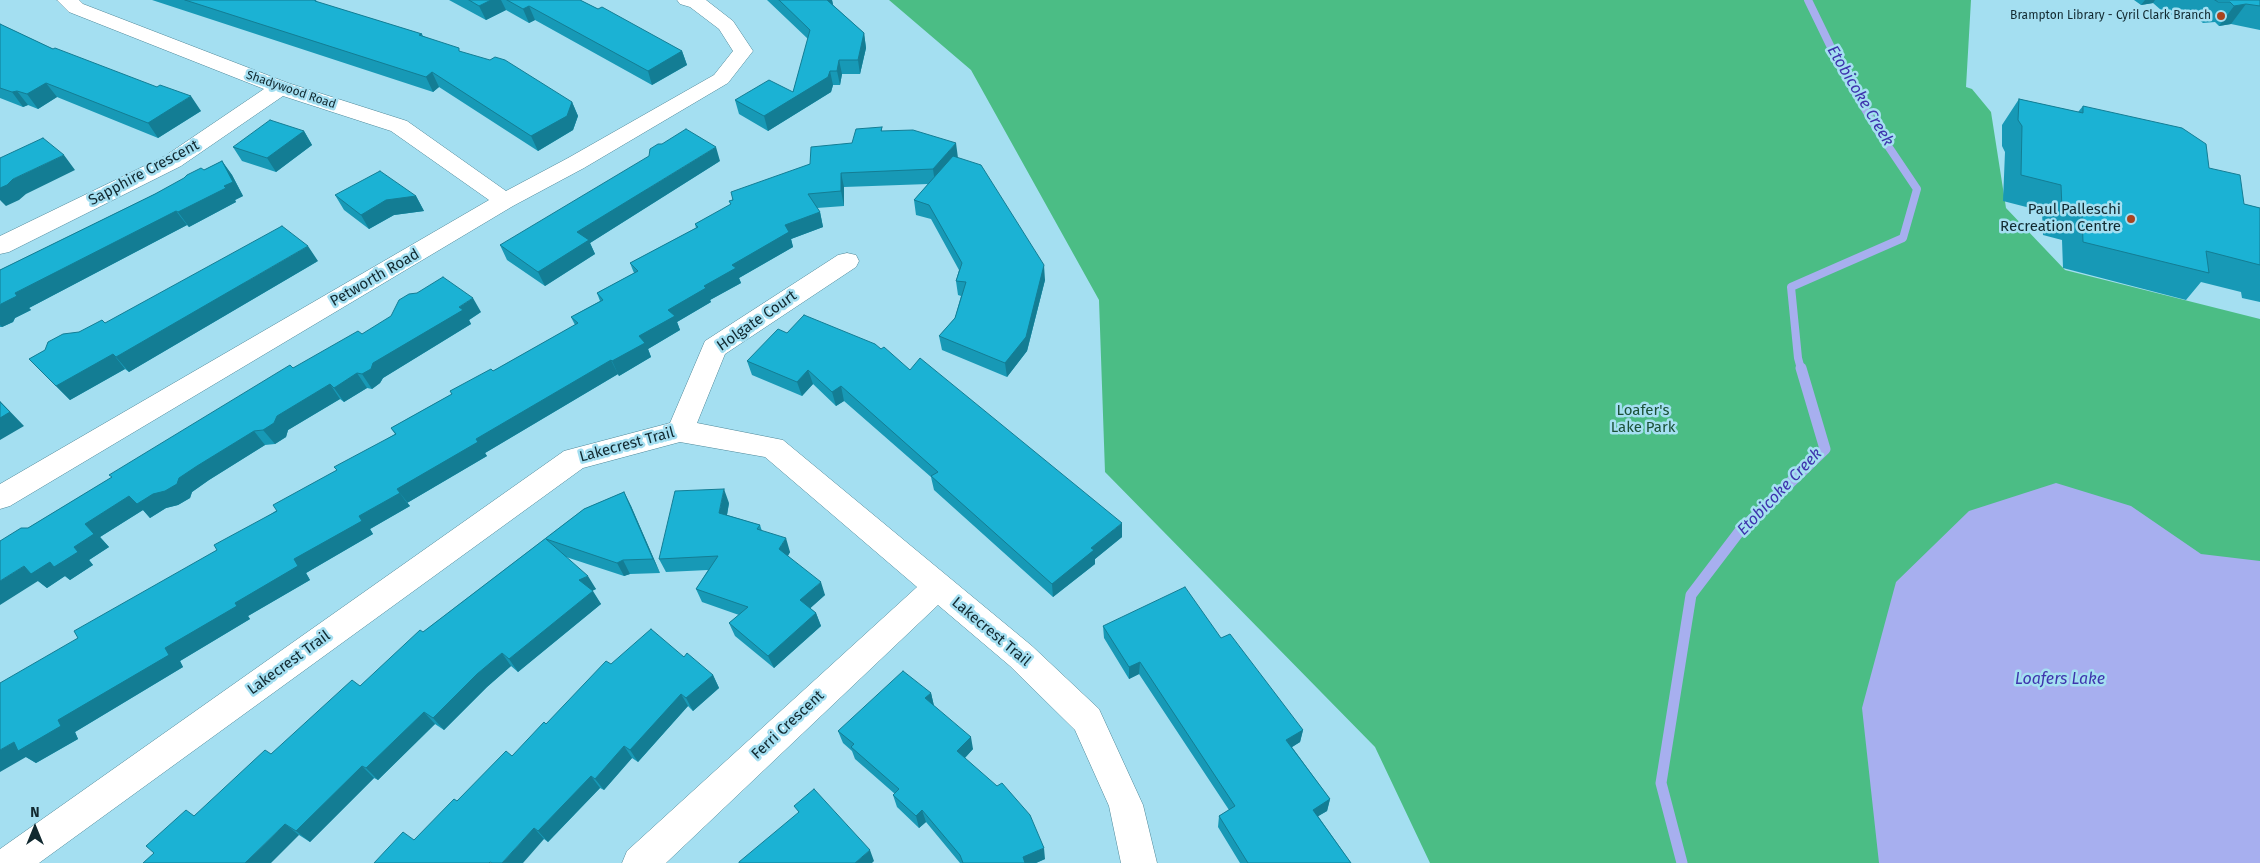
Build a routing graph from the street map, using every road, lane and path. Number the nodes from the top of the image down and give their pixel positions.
1 (687, 0) edge
2 (78, 3) edge
3 (280, 88) junction
4 (505, 201) junction
5 (0, 246) edge
6 (847, 260) dead end
7 (680, 431) junction
8 (0, 498) edge
9 (937, 587) junction
10 (10, 863) edge
11 (640, 863) edge
12 (1139, 863) edge

1 - 4 street, Petworth Road
2 - 3 street, Shadywood Road
3 - 4 street, Shadywood Road
3 - 5 street, Sapphire Crescent
4 - 8 street, Petworth Road
6 - 7 street, Holgate Court
7 - 9 street, Lakecrest Trail
7 - 10 street, Lakecrest Trail
9 - 11 street, Ferri Crescent
9 - 12 street, Lakecrest Trail

